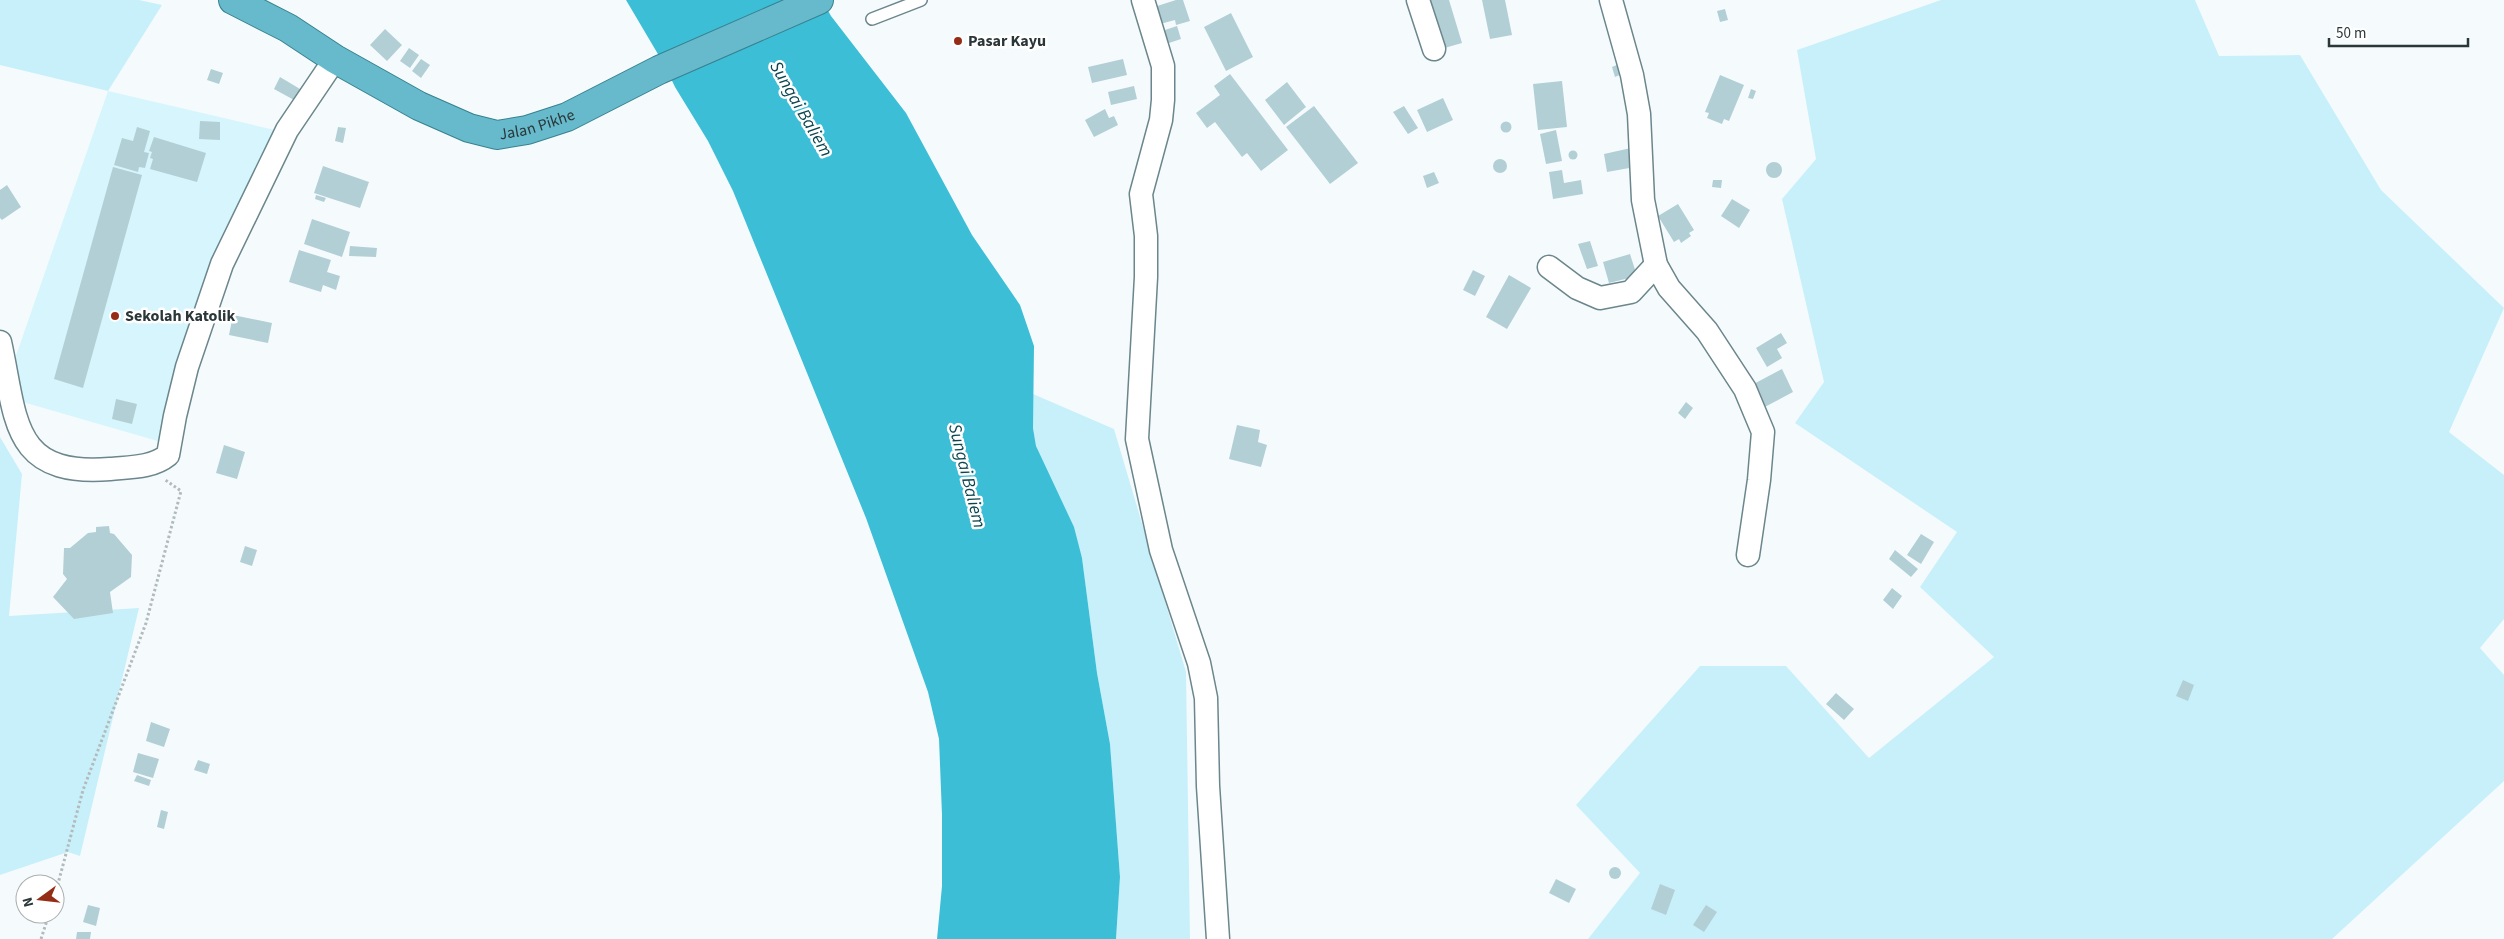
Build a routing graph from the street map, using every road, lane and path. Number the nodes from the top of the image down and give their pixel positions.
1 (233, 0) edge
2 (820, 0) edge
3 (922, 0) edge
4 (1143, 0) edge
5 (1418, 0) edge
6 (1611, 0) edge
7 (872, 19) dead end
8 (1434, 49) dead end
9 (335, 59) junction
10 (1656, 265) junction
11 (1549, 267) dead end
12 (0, 342) edge
13 (145, 466) junction
14 (1748, 555) dead end
15 (61, 874) edge
16 (46, 924) edge
17 (41, 939) edge
18 (1218, 939) edge

1 - 9 highway, Jalan Pikhe
2 - 9 highway, Jalan Pikhe
3 - 7 lane
4 - 18 street
5 - 8 street
6 - 10 street
9 - 13 street
10 - 11 street
10 - 14 street
12 - 13 street
13 - 15 path
16 - 17 path

